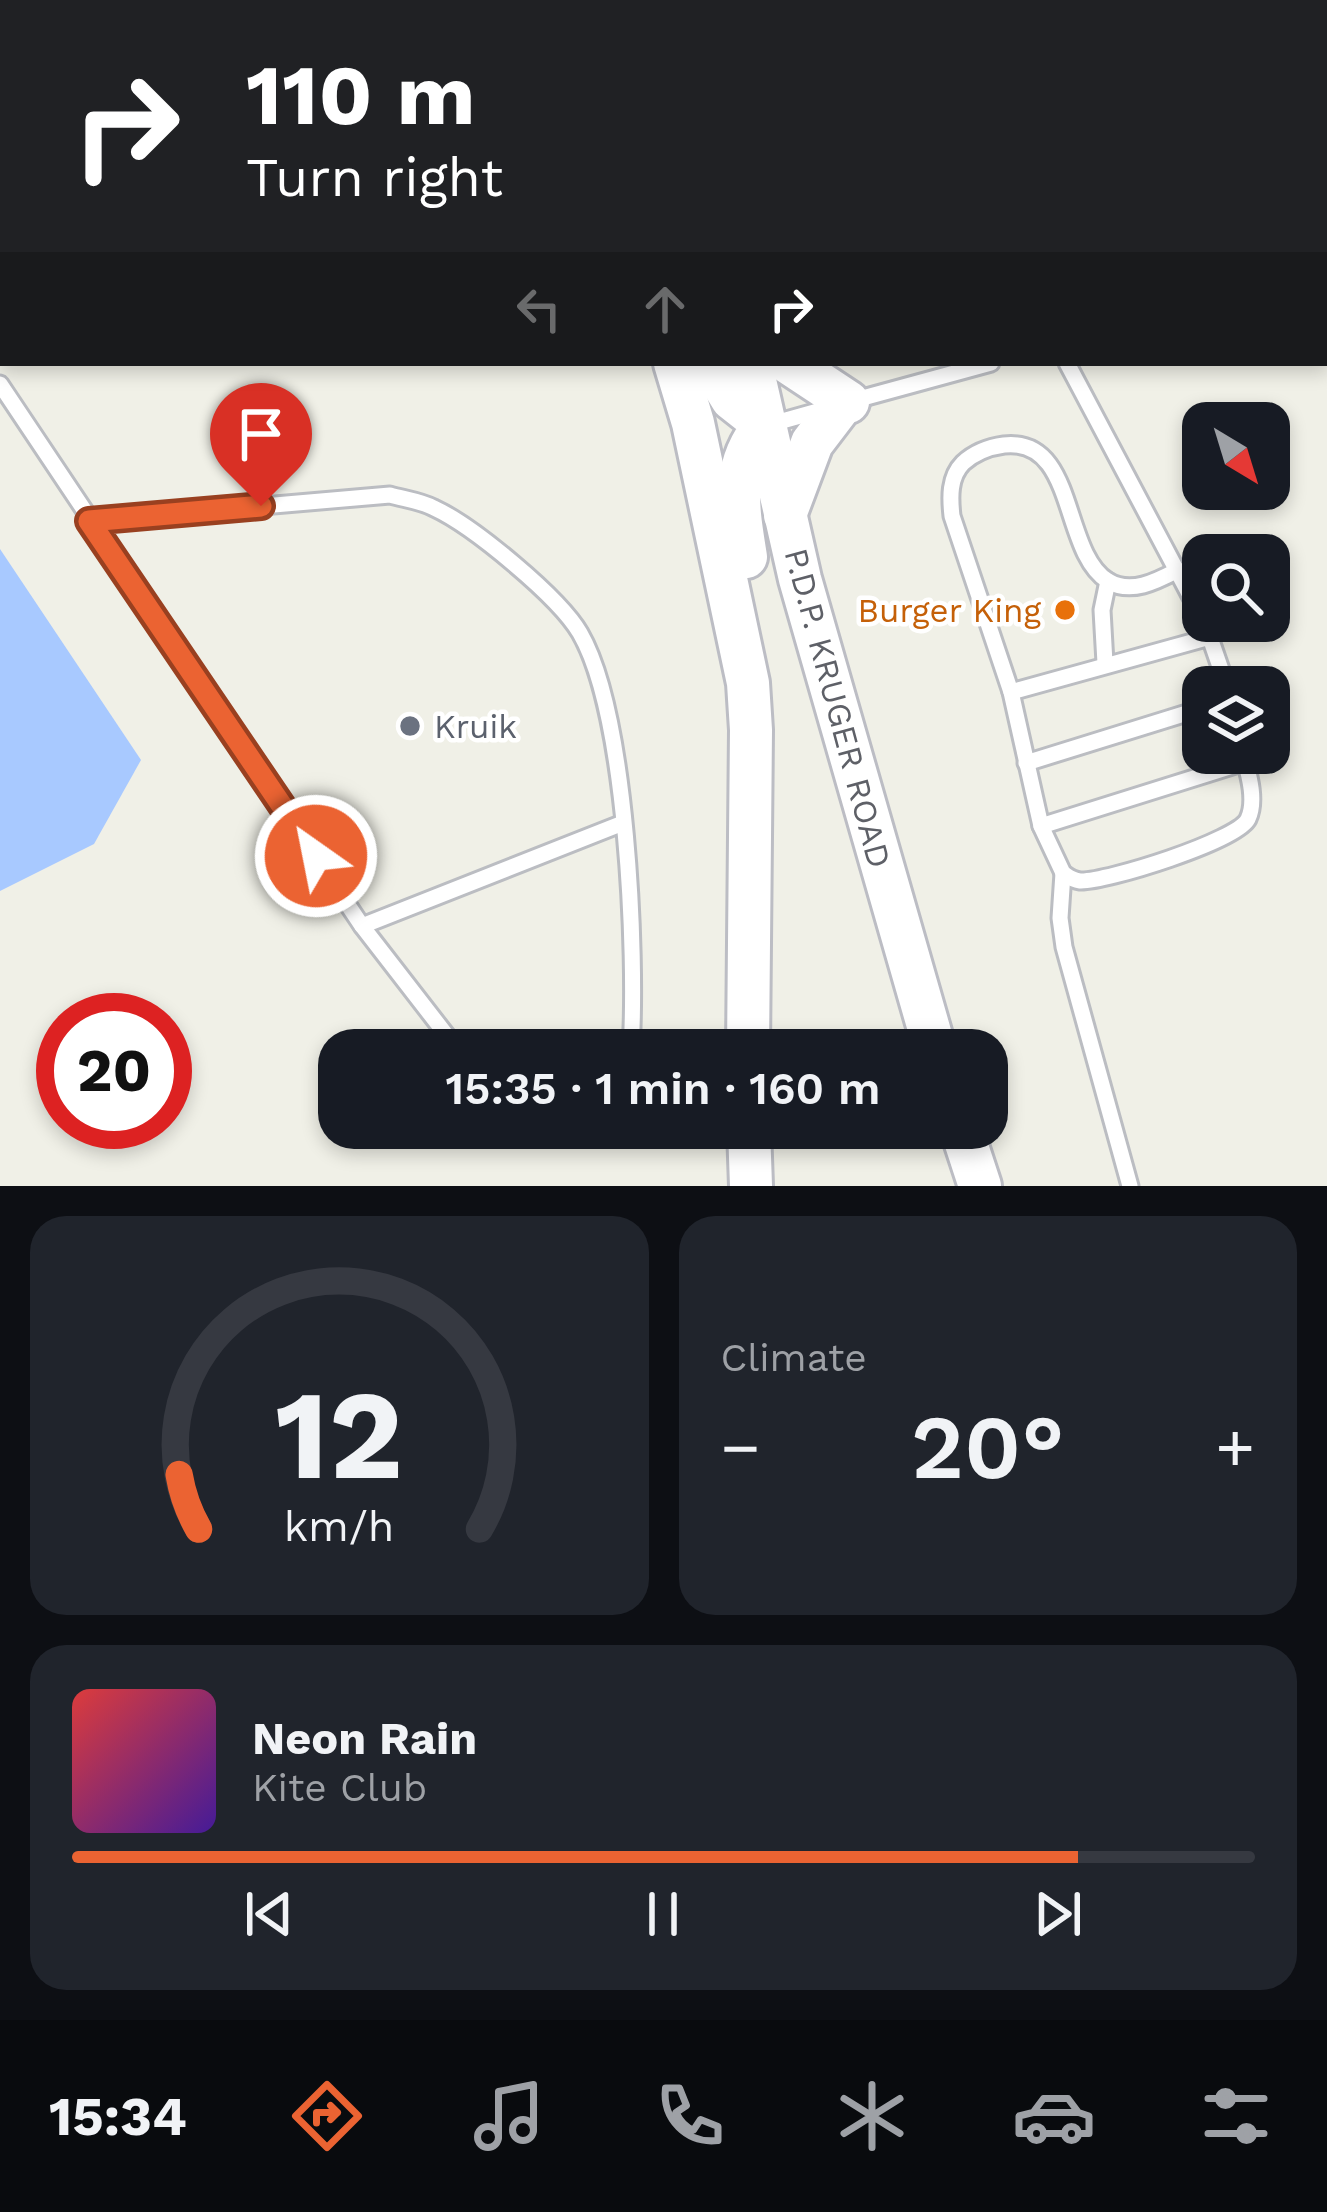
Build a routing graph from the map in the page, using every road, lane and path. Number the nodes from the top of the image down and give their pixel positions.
1 (676, 366) edge
2 (712, 366) edge
3 (752, 366) edge
4 (793, 366) edge
5 (980, 366) edge
6 (1069, 366) edge
7 (0, 384) edge
8 (844, 403) junction
9 (765, 425) junction
10 (785, 516) junction
11 (89, 521) junction
12 (1178, 570) junction
13 (1182, 578) edge
14 (1108, 581) junction
15 (1182, 635) edge
16 (1105, 663) junction
17 (748, 683) junction
18 (1011, 692) junction
19 (1182, 715) edge
20 (1026, 763) junction
21 (1194, 774) edge
22 (1246, 774) edge
23 (623, 823) junction
24 (1041, 826) junction
25 (1063, 873) junction
26 (362, 926) junction
27 (442, 1029) edge
28 (632, 1029) edge
29 (748, 1029) edge
30 (929, 1029) edge
31 (750, 1149) edge
32 (968, 1149) edge
33 (751, 1186) edge
34 (980, 1186) edge
35 (1130, 1186) edge

1 - 17 street
2 - 9 street
3 - 9 street, P.D.P. KRUGER ROAD
4 - 8 street
5 - 8 lane
6 - 12 lane
7 - 11 lane
8 - 9 lane
8 - 10 street
9 - 10 street, P.D.P. KRUGER ROAD
9 - 17 street
10 - 30 street, P.D.P. KRUGER ROAD
11 - 23 lane
11 - 26 lane
12 - 13 lane
12 - 14 lane
14 - 16 lane
14 - 18 lane
15 - 16 lane
16 - 18 lane
17 - 29 street
18 - 20 lane
19 - 20 lane
20 - 24 lane
21 - 24 lane
22 - 25 lane
23 - 26 lane
23 - 28 lane
24 - 25 lane
25 - 35 lane
26 - 27 lane
31 - 33 street
32 - 34 street

